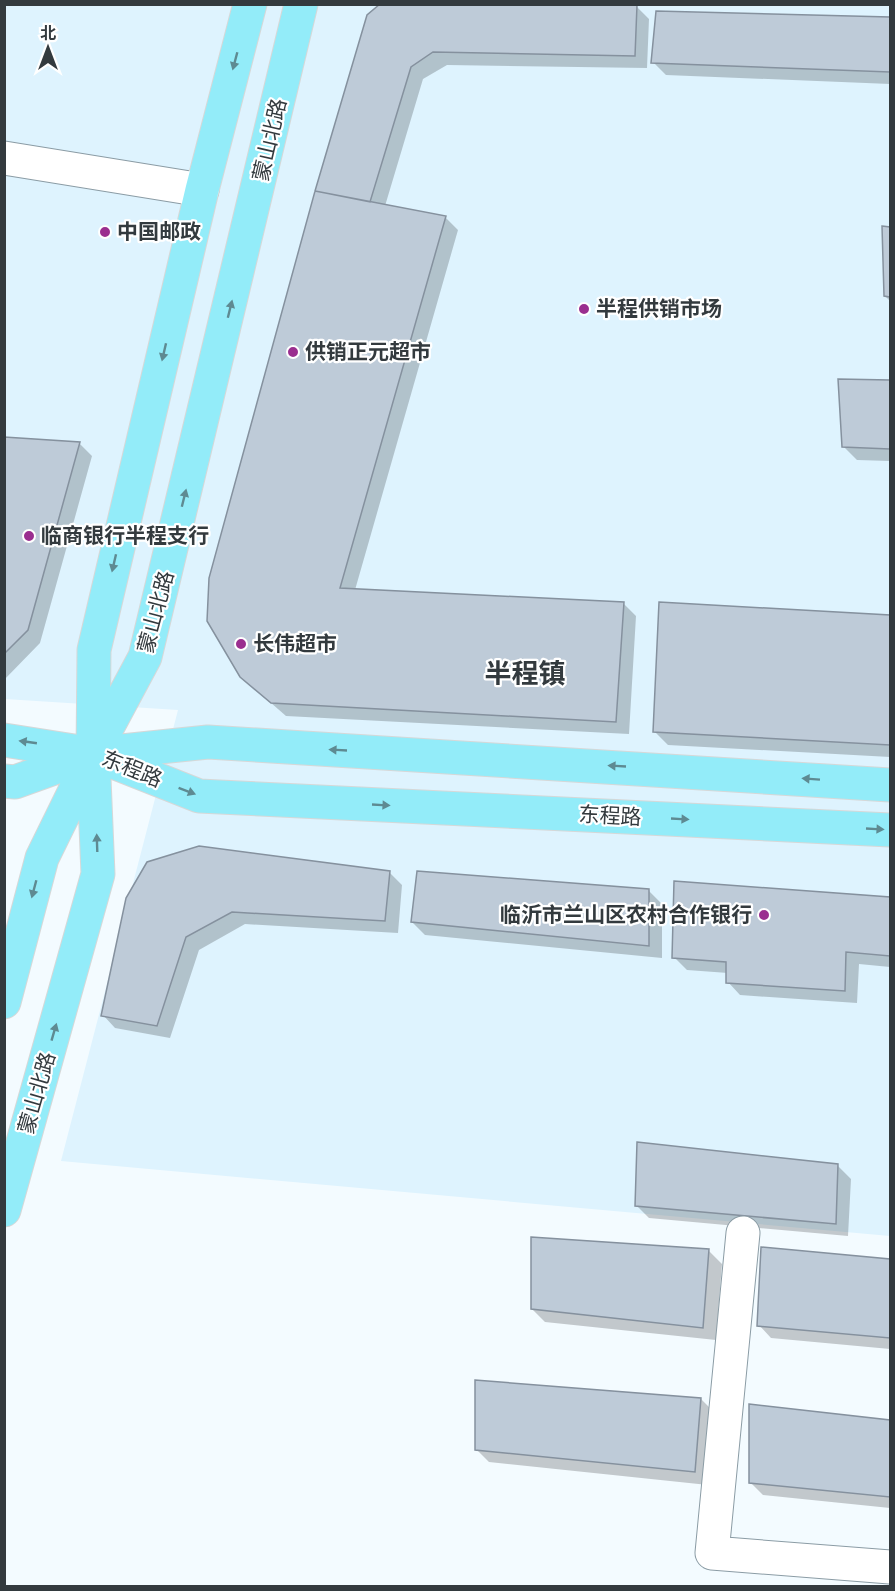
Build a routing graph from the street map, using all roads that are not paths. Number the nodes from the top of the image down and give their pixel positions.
1 (250, 4) edge
2 (301, 4) edge
3 (4, 159) edge
4 (202, 190) junction
5 (4, 740) edge
6 (93, 754) junction
7 (4, 781) edge
8 (891, 784) edge
9 (891, 830) edge
10 (4, 1002) edge
11 (4, 1210) edge
12 (743, 1233) dead end
13 (891, 1567) edge
14 (850, 1575) edge

1 -> 4 main road
6 -> 2 main road, 蒙山北路
3 - 4 street
4 -> 6 main road
6 -> 5 main road
6 - 7 main road
8 -> 6 main road, 东程路
6 -> 9 main road, 东程路
6 -> 10 main road
11 -> 6 main road, 蒙山北路
12 - 14 street
13 - 14 street

